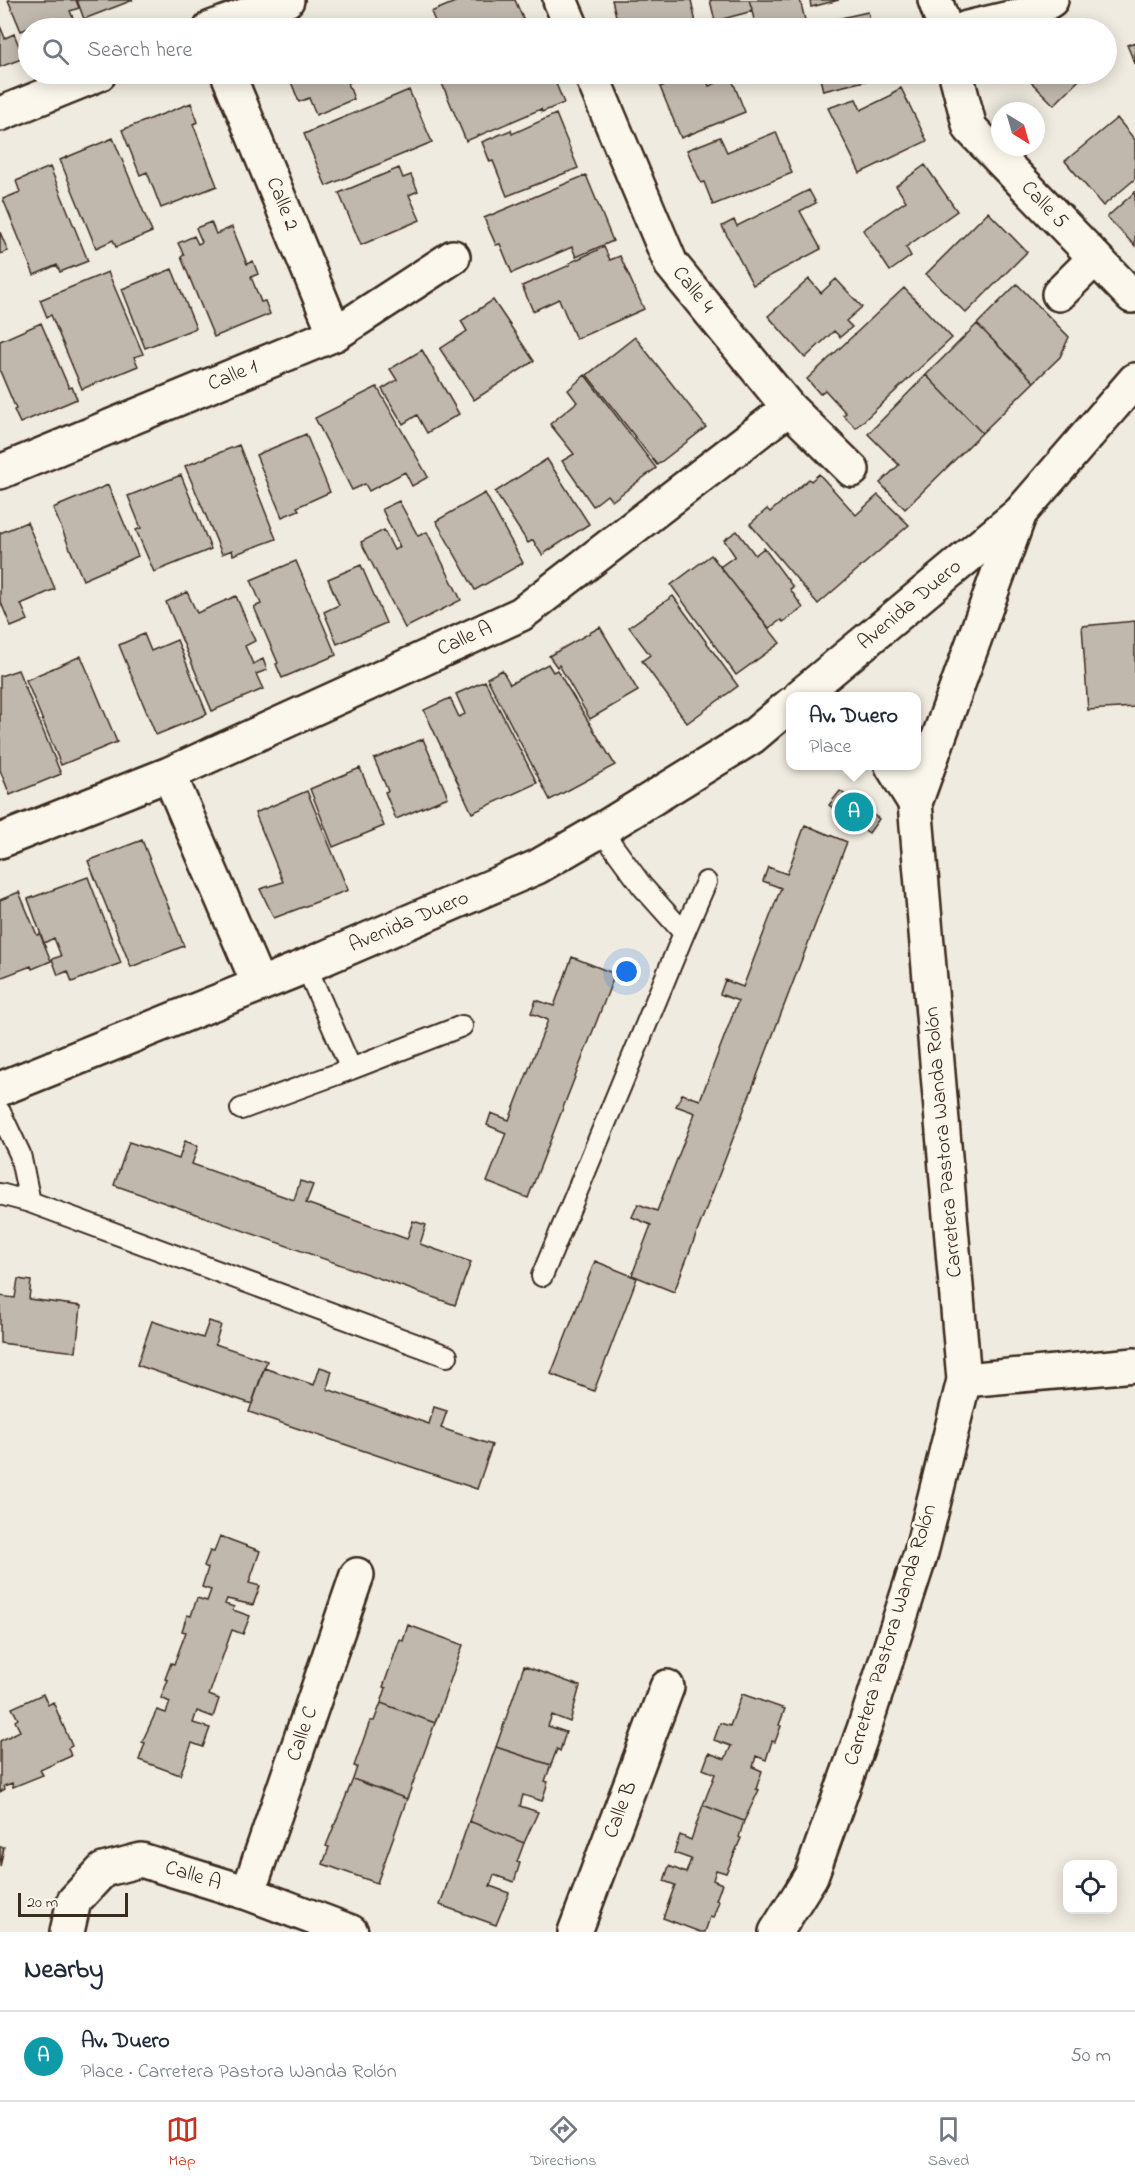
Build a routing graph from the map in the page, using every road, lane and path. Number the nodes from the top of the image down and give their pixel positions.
1 (287, 0) edge
2 (560, 0) edge
3 (935, 0) edge
4 (1051, 0) edge
5 (238, 18) edge
6 (568, 18) edge
7 (941, 18) edge
8 (1010, 18) edge
9 (74, 84) edge
10 (232, 84) edge
11 (595, 84) edge
12 (958, 84) edge
13 (0, 114) edge
14 (453, 257) dead end
15 (1095, 258) junction
16 (1059, 294) dead end
17 (1132, 296) dead end
18 (335, 334) junction
19 (1135, 380) edge
20 (789, 408) junction
21 (852, 470) dead end
22 (0, 472) edge
23 (1020, 513) junction
24 (805, 692) edge
25 (786, 708) edge
26 (786, 736) edge
27 (752, 737) junction
28 (895, 770) edge
29 (169, 774) junction
30 (915, 803) junction
31 (601, 830) junction
32 (0, 840) edge
33 (706, 882) dead end
34 (684, 933) junction
35 (306, 966) junction
36 (259, 985) junction
37 (462, 1026) dead end
38 (351, 1069) junction
39 (0, 1089) edge
40 (241, 1109) dead end
41 (0, 1112) edge
42 (0, 1194) edge
43 (30, 1202) junction
44 (542, 1276) dead end
45 (447, 1356) dead end
46 (1135, 1365) edge
47 (964, 1380) junction
48 (357, 1575) dead end
49 (667, 1688) dead end
50 (248, 1893) junction
51 (67, 1932) edge
52 (351, 1932) edge
53 (575, 1932) edge
54 (776, 1932) edge

1 - 5 street
2 - 6 street
3 - 7 street
4 - 8 street
9 - 13 street
10 - 18 street, Calle 2
11 - 20 street, Calle 4
12 - 15 street, Calle 5
14 - 18 street, Calle 1
15 - 16 street
15 - 17 street, Calle 5
18 - 22 street, Calle 1
19 - 23 street, Carretera Pastora Wanda Rolón
20 - 21 street, Calle 4
20 - 29 street, Calle A
23 - 24 street, Avenida Duero
23 - 30 street, Carretera Pastora Wanda Rolón
25 - 27 street, Avenida Duero
26 - 27 street
27 - 31 street, Avenida Duero
28 - 30 street
29 - 32 street, Calle A
29 - 36 street
30 - 47 street, Carretera Pastora Wanda Rolón
31 - 34 lane
31 - 35 street, Avenida Duero
33 - 34 lane
34 - 44 lane
35 - 36 street, Avenida Duero
35 - 38 lane
36 - 39 street, Avenida Duero
37 - 38 lane
38 - 40 lane
41 - 43 lane
42 - 43 lane
43 - 45 lane
46 - 47 street
47 - 54 street, Carretera Pastora Wanda Rolón
48 - 50 street, Calle C
49 - 53 street, Calle B
50 - 51 street, Calle A
50 - 52 street, Calle A

